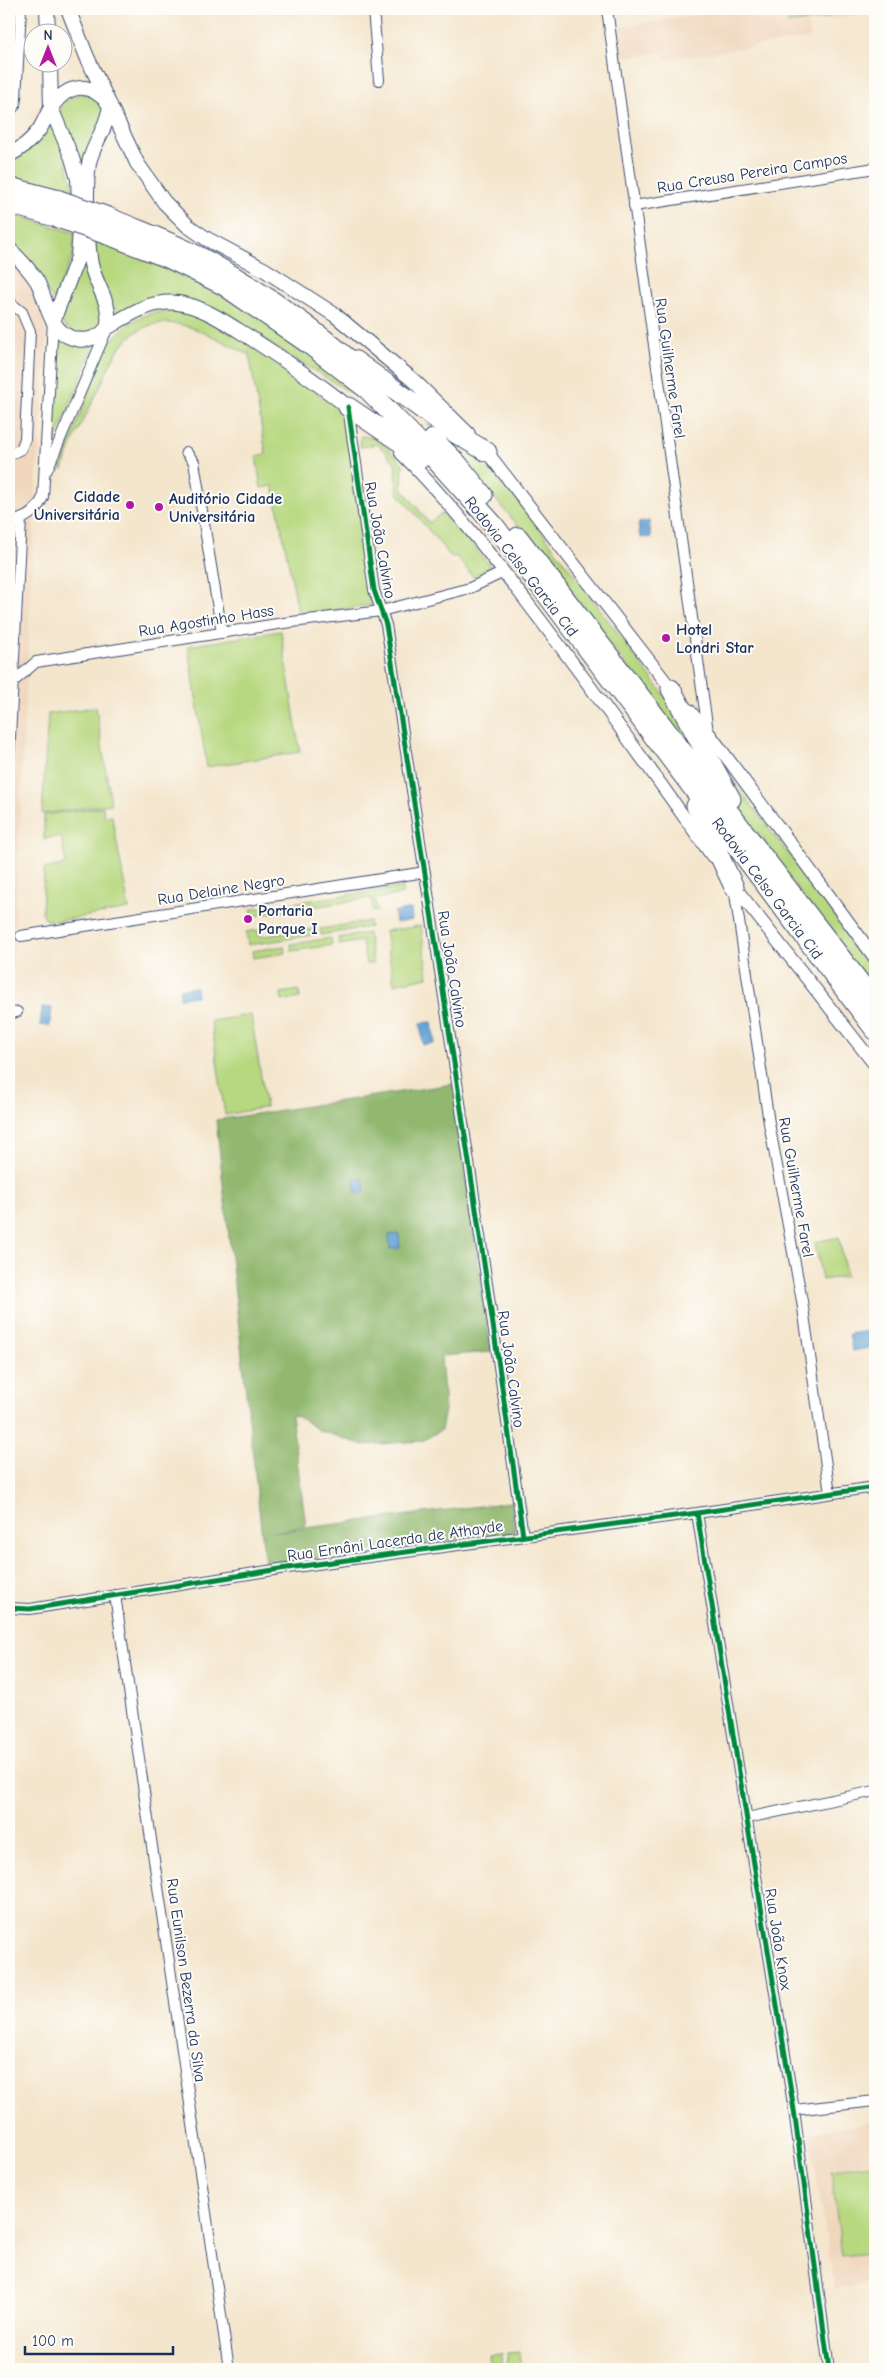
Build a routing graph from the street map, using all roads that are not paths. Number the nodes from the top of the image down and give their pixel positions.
1 (21, 9) edge
2 (47, 9) edge
3 (68, 9) edge
4 (373, 9) edge
5 (606, 9) edge
6 (48, 22) edge
7 (14, 55) edge
8 (50, 72) edge
9 (379, 80) dead end
10 (110, 105) junction
11 (51, 108) junction
12 (12, 109) edge
13 (9, 155) edge
14 (875, 168) edge
15 (9, 187) edge
16 (9, 204) edge
17 (634, 206) junction
18 (57, 208) junction
19 (108, 226) junction
20 (9, 249) edge
21 (9, 302) edge
22 (53, 321) junction
23 (108, 328) junction
24 (336, 348) junction
25 (348, 407) junction
26 (186, 452) dead end
27 (487, 452) junction
28 (9, 455) edge
29 (45, 476) junction
30 (22, 519) junction
31 (9, 522) edge
32 (494, 525) junction
33 (14, 571) edge
34 (504, 572) junction
35 (381, 611) junction
36 (222, 632) junction
37 (13, 682) junction
38 (671, 689) junction
39 (708, 732) junction
40 (9, 758) edge
41 (678, 769) junction
42 (748, 836) junction
43 (425, 872) junction
44 (734, 887) junction
45 (21, 936) dead end
46 (875, 958) edge
47 (875, 1002) edge
48 (875, 1030) edge
49 (875, 1065) edge
50 (875, 1487) edge
51 (830, 1493) junction
52 (697, 1513) junction
53 (523, 1536) junction
54 (115, 1595) junction
55 (9, 1608) edge
56 (875, 1791) edge
57 (747, 1818) junction
58 (875, 2101) edge
59 (794, 2110) junction
60 (229, 2369) edge
61 (828, 2369) edge

1 - 7 street
2 - 6 main road
3 - 10 main road
4 - 9 street
5 - 17 street, Rua Guilherme Farel
7 - 12 street
8 - 11 main road
10 - 11 main road
10 - 23 main road
10 - 27 main road
11 - 13 main road
11 - 22 main road
14 - 17 street, Rua Creusa Pereira Campos
15 - 18 highway, Rodovia Celso Garcia Cid
16 - 18 highway, Rodovia Celso Garcia Cid
17 - 39 street, Rua Guilherme Farel
18 - 19 highway, Rodovia Celso Garcia Cid, bridge
19 - 24 highway, Rodovia Celso Garcia Cid
19 - 32 highway, Rodovia Celso Garcia Cid
20 - 22 main road
21 - 28 street
22 - 23 main road, Rodovia Celso Garcia Cid
22 - 29 street
23 - 25 main road, Rodovia Celso Garcia Cid
23 - 29 street
24 - 27 highway
24 - 42 highway, Rodovia Celso Garcia Cid
25 - 32 highway
25 - 34 street, Rodovia Celso Garcia Cid
25 - 35 street, Rua João Calvino
26 - 36 street
27 - 38 street
29 - 30 street
30 - 31 street
30 - 33 street
32 - 41 highway, Rodovia Celso Garcia Cid
33 - 37 street
34 - 35 street, Rua Agostinho Hass
34 - 44 street, Rodovia Celso Garcia Cid
35 - 36 street, Rua Agostinho Hass
35 - 43 street, Rua João Calvino
36 - 37 street, Rua Agostinho Hass
37 - 40 street
38 - 39 street
38 - 42 highway
39 - 46 street
41 - 44 highway
41 - 48 highway, Rodovia Celso Garcia Cid
42 - 47 highway, Rodovia Celso Garcia Cid
43 - 45 street, Rua Delaine Negro
43 - 53 street, Rua João Calvino
44 - 49 street, Rodovia Celso Garcia Cid
44 - 51 street, Rua Guilherme Farel
50 - 51 street, Rua Ernâni Lacerda de Athayde
51 - 52 street, Rua Ernâni Lacerda de Athayde
52 - 53 street, Rua Ernâni Lacerda de Athayde
52 - 57 street, Rua João Knox
53 - 54 street, Rua Ernâni Lacerda de Athayde
54 - 55 street, Rua Ernâni Lacerda de Athayde
54 - 60 street, Rua Eunilson Bezerra da Silva
56 - 57 street
57 - 59 street, Rua João Knox
58 - 59 street
59 - 61 street, Rua João Knox

